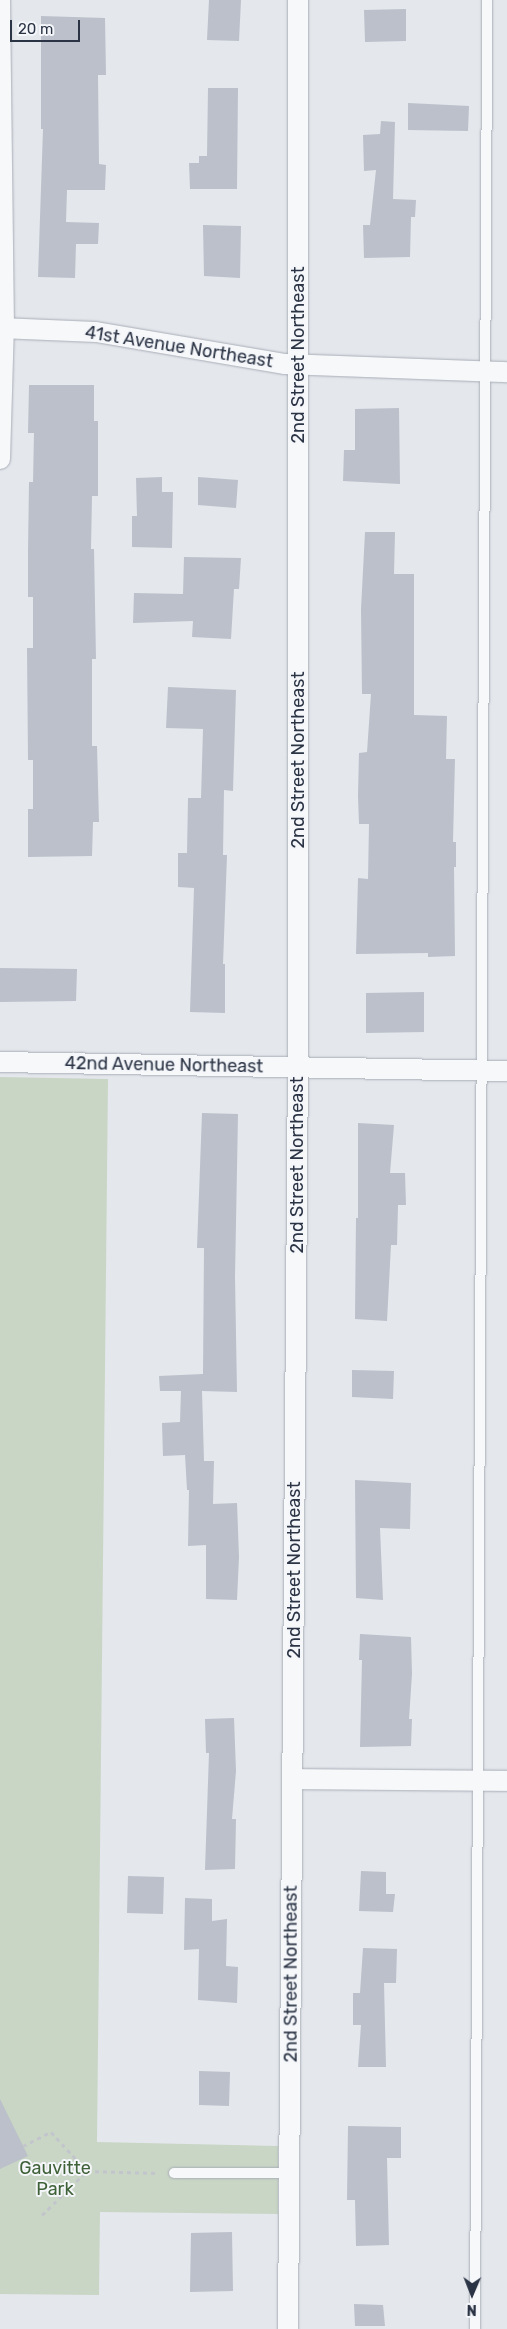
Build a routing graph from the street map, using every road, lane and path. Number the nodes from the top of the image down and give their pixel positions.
1 (0, 0) edge
2 (298, 0) edge
3 (487, 0) edge
4 (2, 328) edge
5 (298, 364) junction
6 (485, 371) junction
7 (507, 372) edge
8 (0, 459) edge
9 (0, 1062) edge
10 (298, 1067) junction
11 (482, 1070) junction
12 (507, 1071) edge
13 (293, 1779) junction
14 (478, 1780) junction
15 (507, 1781) edge
16 (23, 2146) dead end
17 (87, 2171) junction
18 (289, 2173) junction
19 (174, 2174) joint
20 (42, 2214) dead end
21 (288, 2329) edge
22 (475, 2329) edge

1 - 4 street
2 - 5 street, 2nd Street Northeast
3 - 6 lane
4 - 5 street, 41st Avenue Northeast
4 - 8 street
5 - 6 street, 41st Avenue Northeast
5 - 10 street, 2nd Street Northeast
6 - 7 street, 41st Avenue Northeast
6 - 11 lane
9 - 10 street, 42nd Avenue Northeast
10 - 11 street, 42nd Avenue Northeast
10 - 13 street, 2nd Street Northeast
11 - 12 street, 42nd Avenue Northeast
11 - 14 lane
13 - 14 street
13 - 18 street, 2nd Street Northeast
14 - 15 street
14 - 22 lane
16 - 17 path
17 - 19 path
17 - 20 path
18 - 19 lane
18 - 21 street, 2nd Street Northeast

